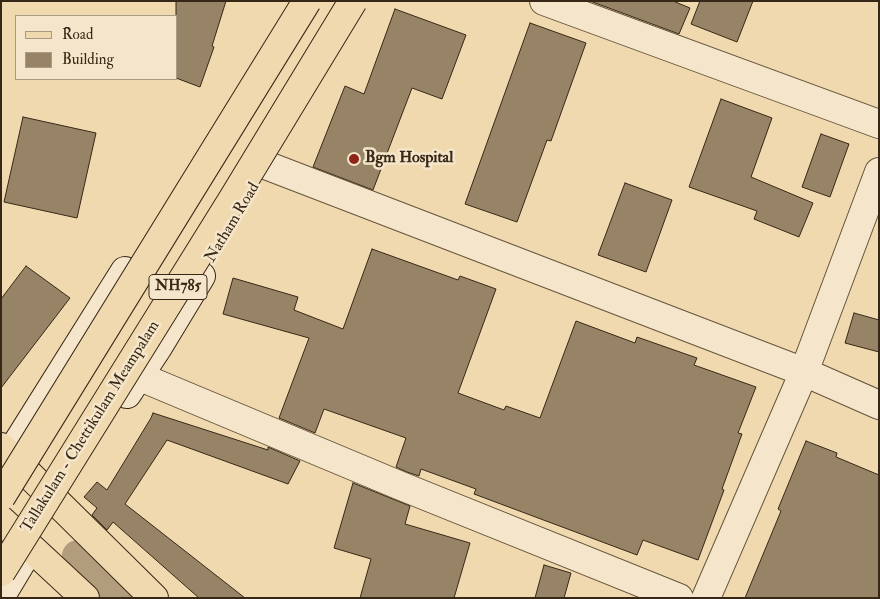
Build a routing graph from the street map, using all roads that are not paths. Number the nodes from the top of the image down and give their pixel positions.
1 (292, 1) edge
2 (307, 1) edge
3 (353, 1) edge
4 (368, 1) edge
5 (544, 1) edge
6 (879, 124) edge
7 (268, 166) junction
8 (879, 172) edge
9 (804, 372) junction
10 (138, 376) junction
11 (879, 405) edge
12 (4, 457) edge
13 (1, 496) edge
14 (58, 501) junction
15 (1, 520) edge
16 (30, 546) junction
17 (1, 572) edge
18 (1, 596) edge
19 (86, 598) edge
20 (154, 598) edge
21 (679, 598) edge
22 (706, 598) edge

1 - 12 street
2 - 13 main road, NH785, bridge
3 - 17 main road, Tallakulam - Chettikulam Meampalam / NH785, bridge
4 - 7 street, Natham Road
5 - 6 street
7 - 9 street
7 - 10 street, Natham Road
8 - 9 street
9 - 11 street
9 - 22 street
10 - 14 street, Natham Road
10 - 21 street
12 - 14 main road
14 - 16 street, Natham Road
14 - 20 main road
15 - 16 main road
16 - 18 street, Natham Road
16 - 19 main road

